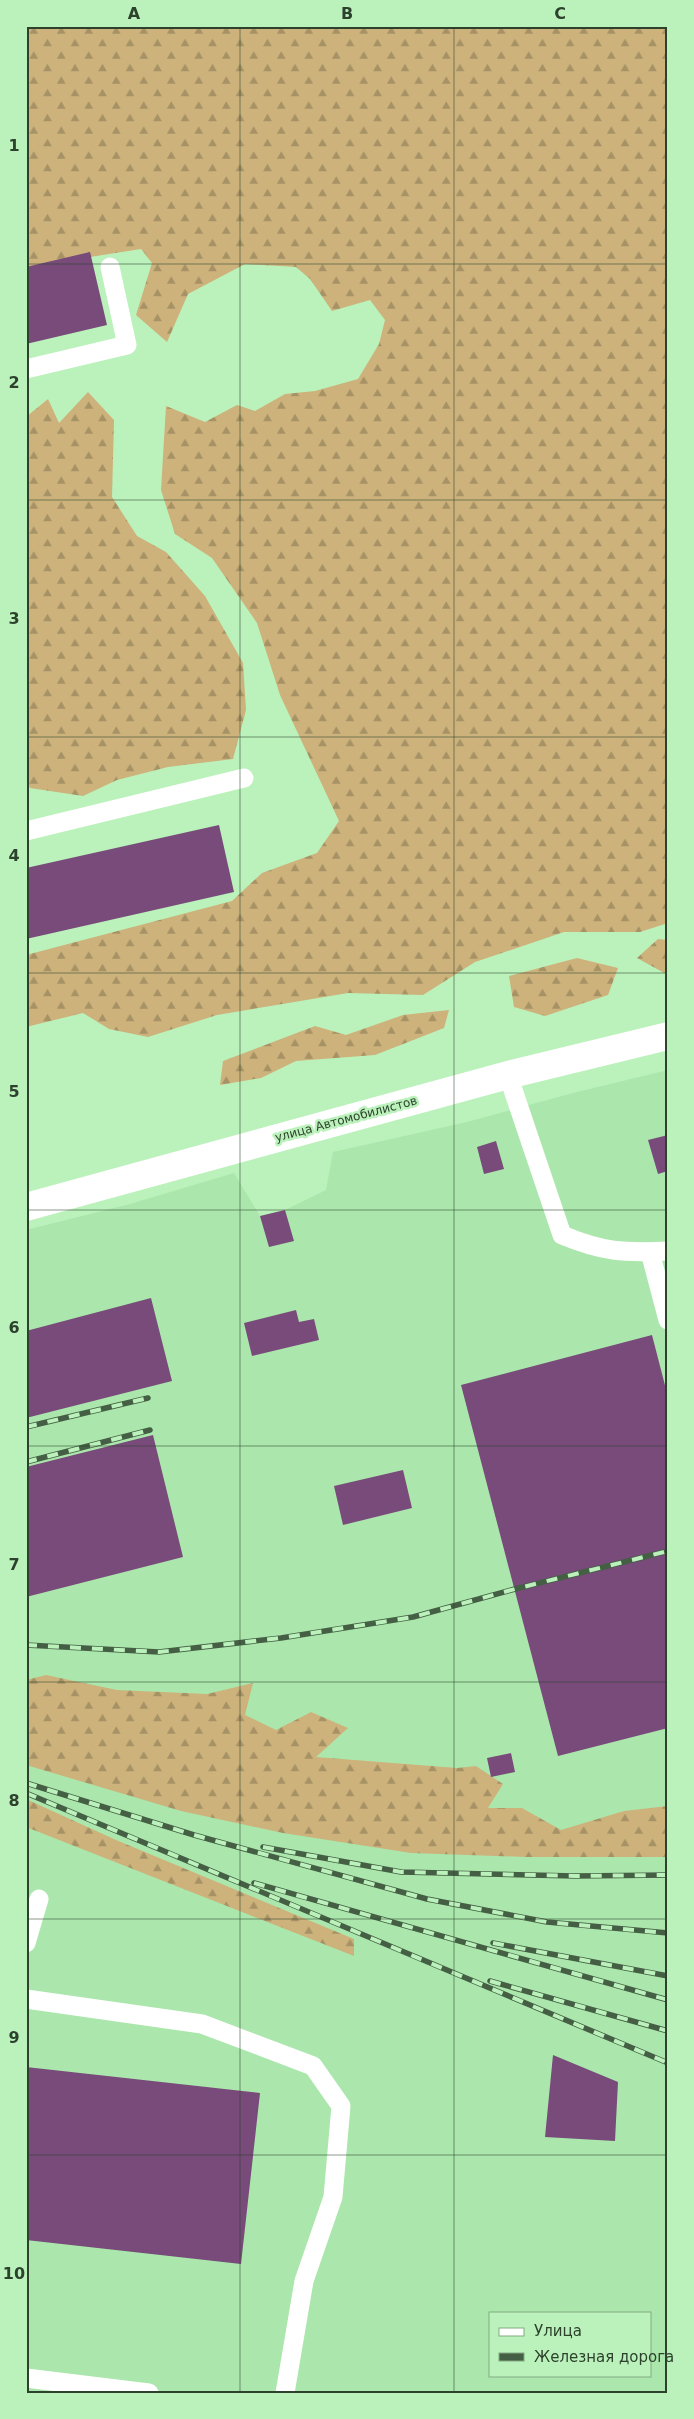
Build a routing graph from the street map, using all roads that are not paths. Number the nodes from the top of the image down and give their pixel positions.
1 (110, 267) dead end
2 (26, 369) edge
3 (244, 778) dead end
4 (26, 831) edge
5 (668, 1036) edge
6 (508, 1075) junction
7 (26, 1207) edge
8 (659, 1251) edge
9 (668, 1320) edge
10 (39, 1899) dead end
11 (26, 1943) edge
12 (26, 1999) edge
13 (26, 2378) edge
14 (149, 2393) edge
15 (285, 2393) edge

1 - 2 lane
3 - 4 lane
5 - 6 street, улица Автомобилистов
6 - 7 street, улица Автомобилистов
6 - 8 lane
8 - 9 lane
10 - 11 lane
12 - 15 lane
13 - 14 lane

